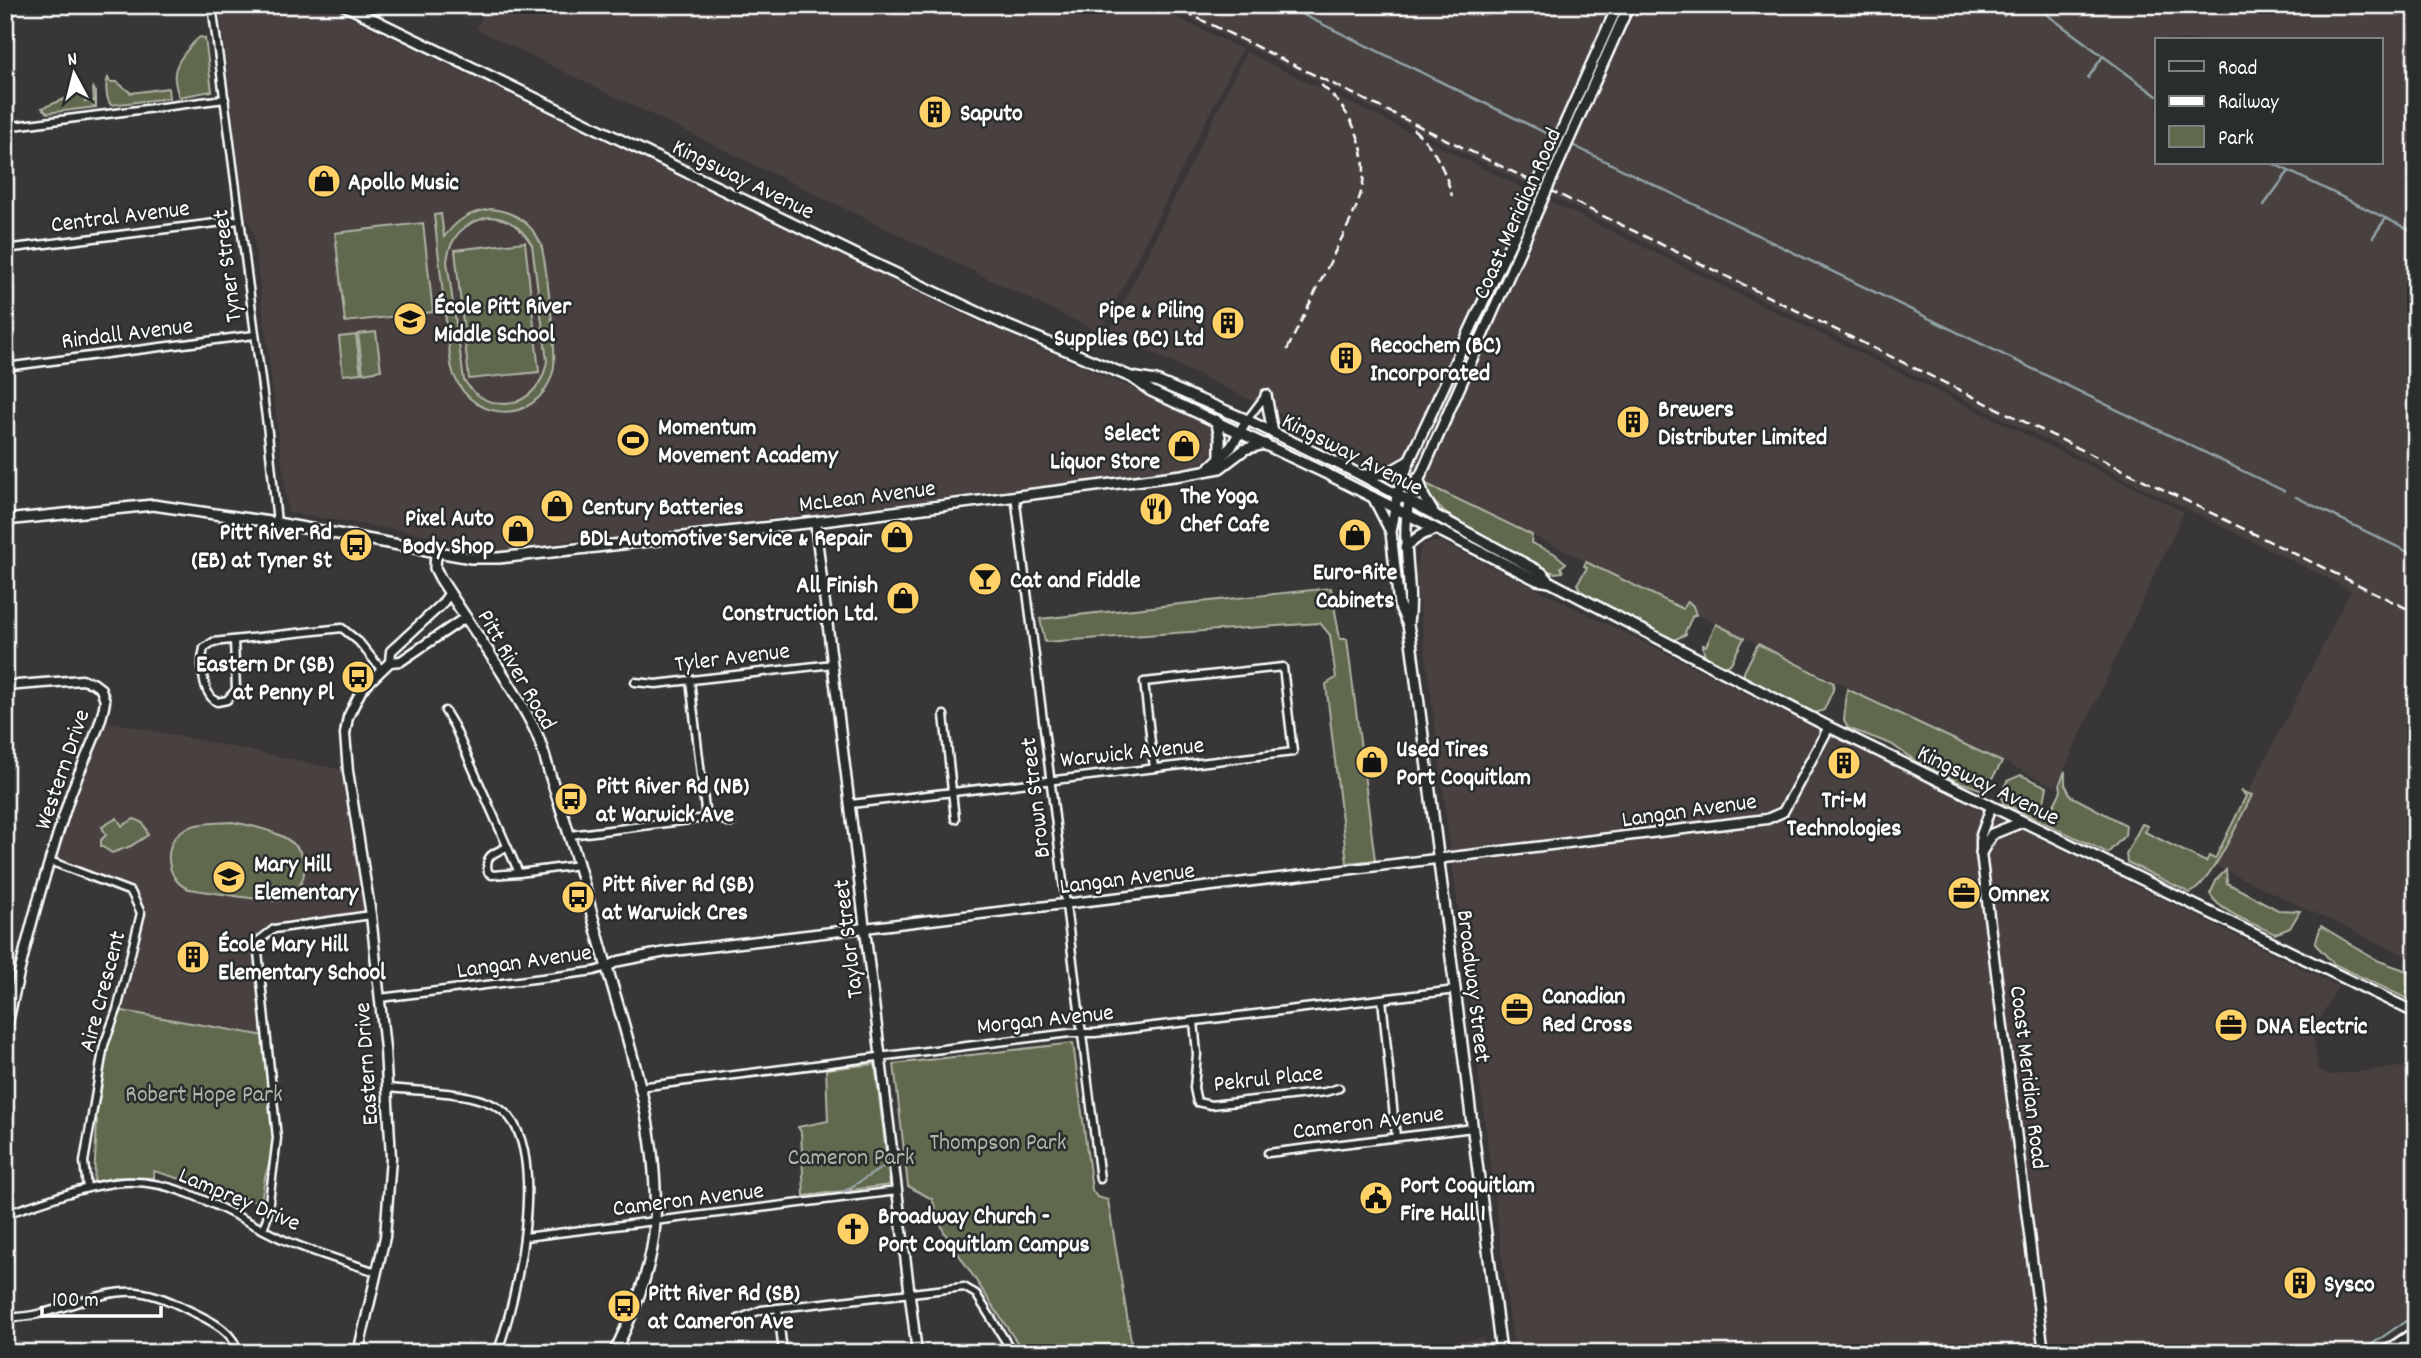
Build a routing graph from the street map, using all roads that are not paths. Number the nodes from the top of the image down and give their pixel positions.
1 (212, 5) edge
2 (344, 5) edge
3 (1618, 5) edge
4 (1629, 5) edge
5 (225, 99) junction
6 (5, 127) edge
7 (240, 220) junction
8 (5, 249) edge
9 (254, 335) junction
10 (5, 367) edge
11 (1131, 377) junction
12 (1266, 395) joint
13 (1216, 420) junction
14 (1247, 420) junction
15 (1239, 432) junction
16 (1273, 433) junction
17 (1265, 444) junction
18 (1220, 458) junction
19 (1409, 461) junction
20 (1204, 472) junction
21 (1361, 475) junction
22 (1418, 478) junction
23 (1015, 495) junction
24 (1397, 496) junction
25 (1373, 497) junction
26 (1409, 502) junction
27 (1394, 508) junction
28 (1406, 514) junction
29 (1436, 517) junction
30 (5, 520) edge
31 (815, 522) junction
32 (277, 523) junction
33 (1435, 529) junction
34 (1391, 532) junction
35 (1405, 547) junction
36 (436, 552) junction
37 (1550, 582) junction
38 (449, 594) junction
39 (466, 617) junction
40 (1408, 625) junction
41 (234, 640) junction
42 (390, 662) junction
43 (832, 664) junction
44 (381, 668) junction
45 (690, 680) junction
46 (635, 682) dead end
47 (5, 686) edge
48 (445, 711) dead end
49 (944, 715) dead end
50 (1829, 727) junction
51 (1154, 768) junction
52 (1052, 779) junction
53 (952, 791) junction
54 (851, 804) junction
55 (1991, 807) junction
56 (706, 818) junction
57 (955, 819) dead end
58 (2022, 822) junction
59 (731, 823) dead end
60 (570, 835) junction
61 (507, 847) junction
62 (1981, 853) junction
63 (1438, 860) junction
64 (50, 861) junction
65 (579, 864) junction
66 (519, 873) junction
67 (1065, 904) junction
68 (371, 915) junction
69 (865, 927) junction
70 (607, 967) junction
71 (1456, 989) junction
72 (380, 998) junction
73 (1382, 999) junction
74 (2416, 1013) edge
75 (1194, 1021) junction
76 (1082, 1033) junction
77 (5, 1038) edge
78 (880, 1057) junction
79 (639, 1087) junction
80 (389, 1088) junction
81 (1339, 1088) dead end
82 (1473, 1128) junction
83 (1396, 1137) junction
84 (1268, 1153) dead end
85 (1100, 1179) dead end
86 (87, 1188) junction
87 (897, 1191) junction
88 (5, 1214) edge
89 (655, 1221) junction
90 (263, 1229) junction
91 (525, 1237) junction
92 (376, 1272) junction
93 (910, 1293) junction
94 (778, 1308) junction
95 (5, 1317) edge
96 (738, 1319) dead end
97 (2416, 1332) edge
98 (2416, 1350) edge
99 (239, 1353) edge
100 (358, 1353) edge
101 (497, 1353) edge
102 (614, 1353) edge
103 (783, 1353) edge
104 (917, 1353) edge
105 (1013, 1353) edge
106 (1501, 1353) edge
107 (2044, 1353) edge
108 (2385, 1353) edge
109 (2411, 1353) edge

1 - 5 street, Tyner Street
2 - 11 main road, Kingsway Avenue
3 - 19 main road, Coast Meridian Road, bridge
4 - 22 main road, Coast Meridian Road, bridge
5 - 6 street
5 - 7 street, Tyner Street
7 - 8 street, Central Avenue
7 - 9 street, Tyner Street
9 - 10 street, Rindall Avenue
9 - 32 street, Tyner Street
11 - 13 main road, Kingsway Avenue
11 - 14 main road, Kingsway Avenue
12 - 14 street
12 - 16 main road
13 - 15 main road, Kingsway Avenue
13 - 18 main road
14 - 15 main road
14 - 16 main road, Kingsway Avenue
15 - 17 main road, Kingsway Avenue
15 - 18 main road
16 - 21 main road, Kingsway Avenue
17 - 20 main road
17 - 25 main road, Kingsway Avenue
18 - 20 main road
19 - 21 main road
19 - 24 main road, Coast Meridian Road
20 - 23 main road, McLean Avenue
21 - 24 main road, Kingsway Avenue
22 - 26 main road, Coast Meridian Road
22 - 29 main road
23 - 31 main road, McLean Avenue
23 - 52 street, Brown Street
24 - 26 main road, Kingsway Avenue
24 - 27 main road, Broadway Street
25 - 27 main road, Kingsway Avenue
25 - 34 main road
26 - 28 main road, Coast Meridian Road
26 - 29 main road, Kingsway Avenue
27 - 28 main road, Kingsway Avenue
27 - 34 main road, Broadway Street
28 - 33 main road, Kingsway Avenue
28 - 35 main road, Broadway Street
29 - 37 main road, Kingsway Avenue
30 - 32 main road
31 - 36 main road, McLean Avenue
31 - 43 street, Taylor Street
32 - 36 main road
33 - 35 main road
33 - 37 main road, Kingsway Avenue
34 - 40 main road, Broadway Street
35 - 40 main road, Broadway Street
36 - 38 main road, Pitt River Road
37 - 50 main road, Kingsway Avenue
38 - 39 main road, Pitt River Road
38 - 42 street, Eastern Drive
39 - 42 street, Eastern Drive
39 - 60 main road, Pitt River Road
40 - 63 main road, Broadway Street
41 - 41 street
41 - 44 street
42 - 44 street, Eastern Drive
43 - 45 street, Tyler Avenue
43 - 54 street, Taylor Street
44 - 68 street, Eastern Drive
45 - 46 street, Tyler Avenue
45 - 56 street
47 - 64 street, Western Drive
48 - 61 street
49 - 53 street
50 - 55 main road, Kingsway Avenue
50 - 63 street, Langan Avenue
51 - 51 street, Warwick Avenue
51 - 52 street, Warwick Avenue
52 - 53 street, Warwick Avenue
52 - 67 street, Brown Street
53 - 54 street, Warwick Avenue
53 - 57 street
54 - 69 street, Taylor Street
55 - 58 main road, Kingsway Avenue
55 - 62 street, Coast Meridian Road
56 - 59 street
56 - 60 street
58 - 62 main road
58 - 74 main road, Kingsway Avenue
60 - 65 main road, Pitt River Road
61 - 66 street
61 - 66 street
62 - 107 street, Coast Meridian Road
63 - 67 street, Langan Avenue
63 - 71 main road, Broadway Street
64 - 77 street, Western Drive
64 - 86 street, Aire Crescent
65 - 66 street
65 - 70 main road, Pitt River Road
67 - 69 street, Langan Avenue
67 - 76 street, Brown Street
68 - 72 street, Eastern Drive
68 - 90 street
69 - 70 street, Langan Avenue
69 - 78 street, Taylor Street
70 - 72 street, Langan Avenue
70 - 79 main road, Pitt River Road
71 - 73 street, Morgan Avenue
71 - 82 main road, Broadway Street
72 - 80 street, Eastern Drive
73 - 75 street, Morgan Avenue
73 - 83 street
75 - 76 street, Morgan Avenue
75 - 81 street, Pekrul Place
76 - 78 street, Morgan Avenue
76 - 85 street, Brown Street
78 - 79 street, Morgan Avenue
78 - 87 street, Taylor Street
79 - 89 main road, Pitt River Road
80 - 91 street
80 - 92 street, Eastern Drive
82 - 83 street, Cameron Avenue
82 - 106 main road, Broadway Street
83 - 84 street, Cameron Avenue
86 - 88 street, Lamprey Drive
86 - 90 street, Lamprey Drive
87 - 89 street, Cameron Avenue
87 - 93 street, Taylor Street
89 - 91 street, Cameron Avenue
89 - 102 main road, Pitt River Road
90 - 92 street, Lamprey Drive
91 - 101 street
92 - 100 street, Eastern Drive
93 - 94 street
93 - 104 street, Taylor Street
93 - 105 street
94 - 96 street
94 - 103 street
95 - 99 street
97 - 108 highway
98 - 109 highway

